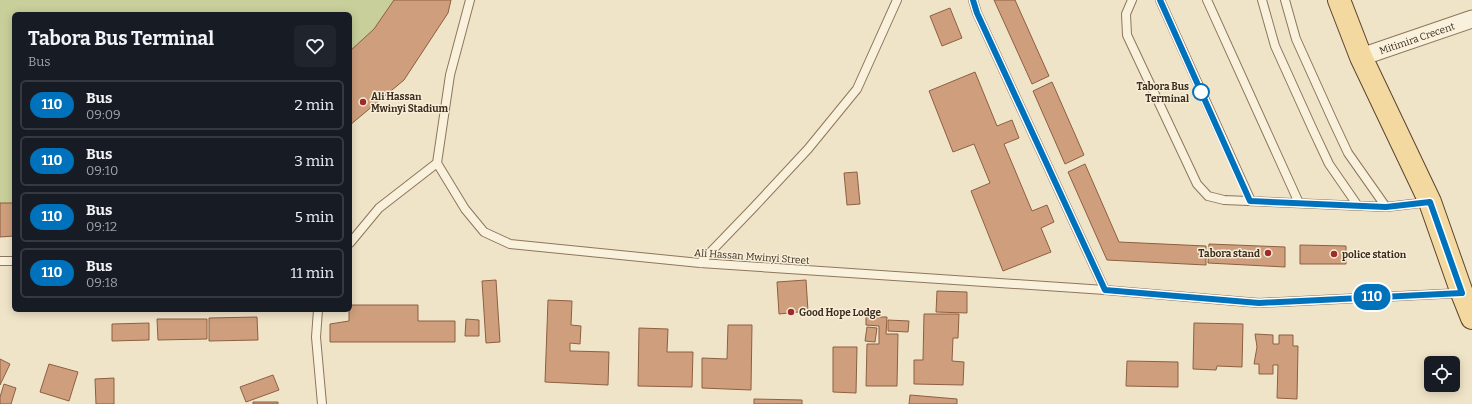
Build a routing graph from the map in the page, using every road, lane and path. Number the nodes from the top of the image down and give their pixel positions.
1 (470, 0) edge
2 (897, 0) edge
3 (973, 0) edge
4 (1132, 0) edge
5 (1160, 0) edge
6 (1207, 0) edge
7 (1262, 0) edge
8 (1285, 0) edge
9 (1340, 0) edge
10 (1472, 19) edge
11 (1361, 58) junction
12 (437, 163) junction
13 (1250, 201) junction
14 (1430, 202) junction
15 (1299, 203) junction
16 (1358, 206) junction
17 (1386, 207) junction
18 (352, 242) edge
19 (0, 261) edge
20 (12, 262) edge
21 (700, 263) junction
22 (1105, 290) junction
23 (1467, 293) edge
24 (318, 312) edge
25 (1472, 318) edge
26 (322, 404) edge

1 - 12 lane
2 - 21 lane
3 - 22 lane
4 - 13 lane
5 - 13 lane
6 - 15 lane
7 - 16 lane
8 - 17 lane
9 - 11 main road
10 - 11 street, Mitimira Crecent
11 - 14 main road
12 - 18 lane
12 - 21 lane, Ali Hassan Mwinyi Street
13 - 15 lane
14 - 17 lane
14 - 23 main road
15 - 16 lane
16 - 17 lane
19 - 20 lane
21 - 22 lane, Ali Hassan Mwinyi Street
22 - 23 lane, Ali Hassan Mwinyi Street
23 - 25 main road
24 - 26 lane

